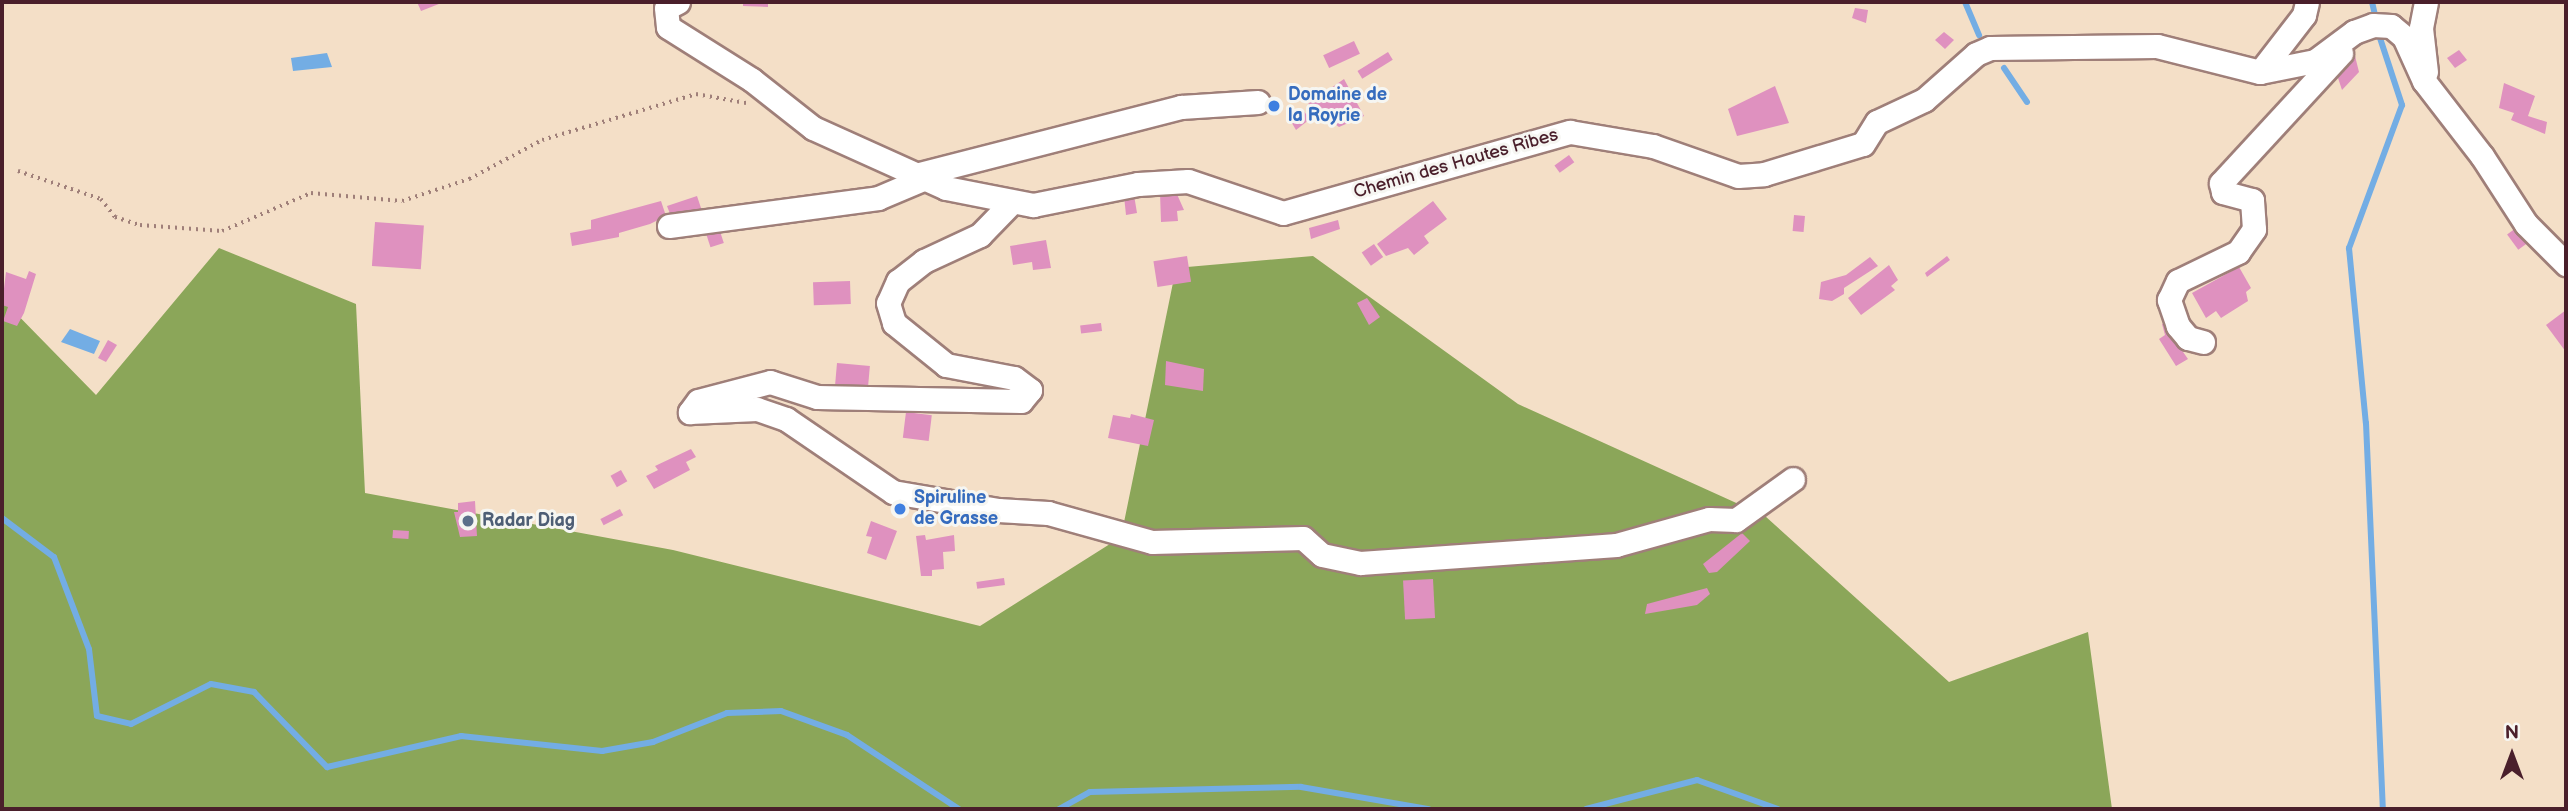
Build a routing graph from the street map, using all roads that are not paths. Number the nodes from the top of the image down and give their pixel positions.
1 (678, 2) edge
2 (2306, 2) edge
3 (2426, 2) edge
4 (2362, 29) junction
5 (2260, 72) junction
6 (2424, 82) junction
7 (1258, 102) dead end
8 (920, 177) junction
9 (1011, 203) junction
10 (669, 226) dead end
11 (2566, 264) edge
12 (2203, 342) dead end
13 (1793, 479) dead end

1 - 8 street, Chemin des Hautes Ribes
2 - 5 street
3 - 6 street
4 - 5 street, Chemin des Hautes Ribes
4 - 6 street
4 - 12 street
5 - 9 street, Chemin des Hautes Ribes
6 - 11 street
7 - 8 street
8 - 9 street, Chemin des Hautes Ribes
8 - 10 street
9 - 13 street

